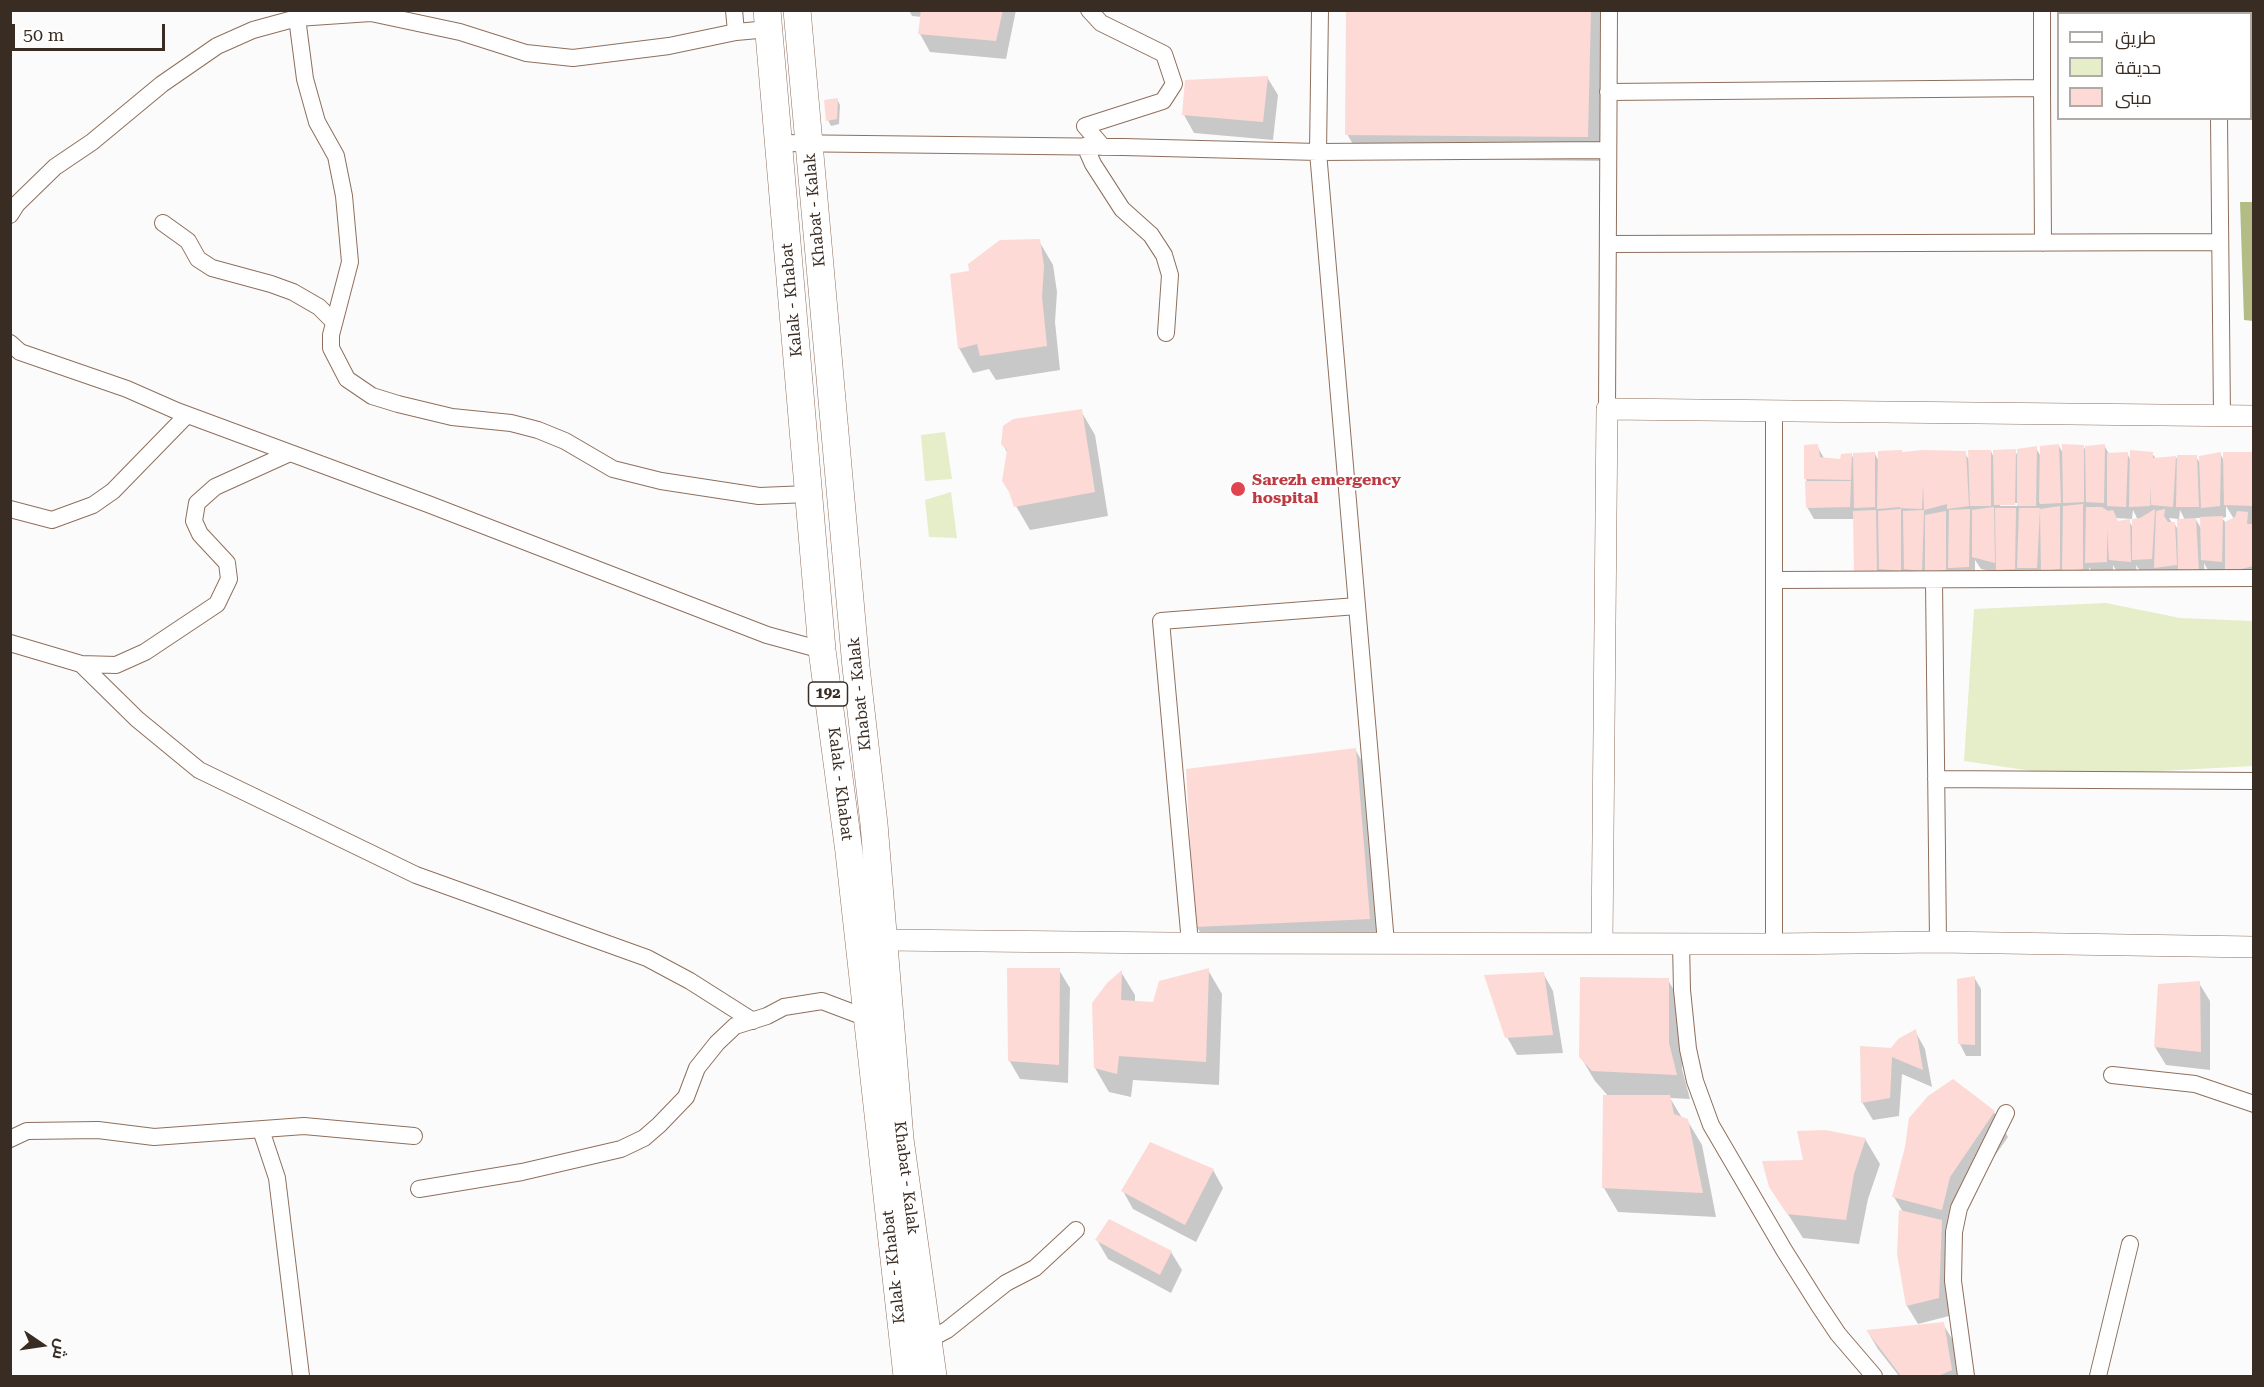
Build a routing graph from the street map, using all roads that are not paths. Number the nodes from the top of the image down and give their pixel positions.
1 (734, 10) edge
2 (797, 10) edge
3 (1089, 10) edge
4 (1320, 10) edge
5 (1609, 10) edge
6 (2042, 10) edge
7 (297, 14) edge
8 (768, 20) edge
9 (736, 32) junction
10 (2042, 88) junction
11 (1608, 92) junction
12 (2219, 120) edge
13 (809, 142) junction
14 (779, 143) junction
15 (1086, 146) junction
16 (1103, 147) junction
17 (1608, 150) junction
18 (1318, 152) junction
19 (10, 215) edge
20 (163, 223) dead end
21 (2219, 242) junction
22 (2043, 243) junction
23 (1608, 244) junction
24 (334, 322) junction
25 (1166, 333) dead end
26 (10, 343) edge
27 (1607, 408) junction
28 (1774, 411) junction
29 (187, 415) junction
30 (2253, 416) edge
31 (2223, 417) junction
32 (290, 453) junction
33 (809, 494) junction
34 (10, 509) edge
35 (2253, 578) edge
36 (1774, 580) junction
37 (1934, 581) junction
38 (1357, 606) junction
39 (10, 642) edge
40 (822, 650) junction
41 (81, 664) junction
42 (1936, 779) junction
43 (2253, 781) edge
44 (884, 940) junction
45 (1938, 942) junction
46 (1190, 943) junction
47 (1386, 943) junction
48 (1602, 943) junction
49 (1681, 943) junction
50 (1774, 944) junction
51 (2253, 946) edge
52 (867, 1018) junction
53 (753, 1021) junction
54 (2112, 1075) dead end
55 (2253, 1104) edge
56 (2006, 1113) dead end
57 (261, 1130) junction
58 (414, 1136) dead end
59 (10, 1139) edge
60 (418, 1189) dead end
61 (1076, 1230) dead end
62 (2130, 1244) dead end
63 (928, 1340) junction
64 (302, 1377) edge
65 (907, 1377) edge
66 (933, 1377) edge
67 (1874, 1377) edge
68 (1965, 1377) edge
69 (2098, 1377) edge

1 - 9 street
2 - 13 main road, Khabat - Kalak
3 - 16 street
4 - 18 street
5 - 11 street
6 - 10 street
7 - 9 street
7 - 19 street
7 - 24 street
8 - 9 street
8 - 14 main road, Kalak - Khabat / 192
10 - 11 street
10 - 22 street
11 - 17 street
12 - 21 street
13 - 14 street
13 - 15 street
13 - 44 main road, Khabat - Kalak
14 - 33 main road, Kalak - Khabat / 192
15 - 16 street
15 - 25 street
16 - 18 street
17 - 18 street
17 - 23 street
18 - 38 street
20 - 24 street
21 - 22 street
21 - 31 street
22 - 23 street
23 - 27 street
24 - 33 street
26 - 29 street
27 - 28 street
27 - 48 street
28 - 31 street
28 - 36 street
29 - 32 street
29 - 34 street
30 - 31 street
32 - 40 street
32 - 41 street
33 - 40 main road, Kalak - Khabat / 192
35 - 37 street
36 - 37 street
36 - 50 street
37 - 42 street
38 - 46 street
38 - 47 street
39 - 41 street
40 - 52 main road, Kalak - Khabat / 192
41 - 53 street
42 - 43 street
42 - 45 street
44 - 46 street
44 - 63 main road, Khabat - Kalak
45 - 50 street
45 - 51 street
46 - 47 street
47 - 48 street
48 - 49 street
49 - 50 street
49 - 67 street
52 - 53 street
52 - 65 main road, Kalak - Khabat / 192
53 - 60 street
54 - 55 street
56 - 68 street
57 - 58 street
57 - 59 street
57 - 64 street
61 - 63 street
62 - 69 street
63 - 66 main road, Khabat - Kalak

